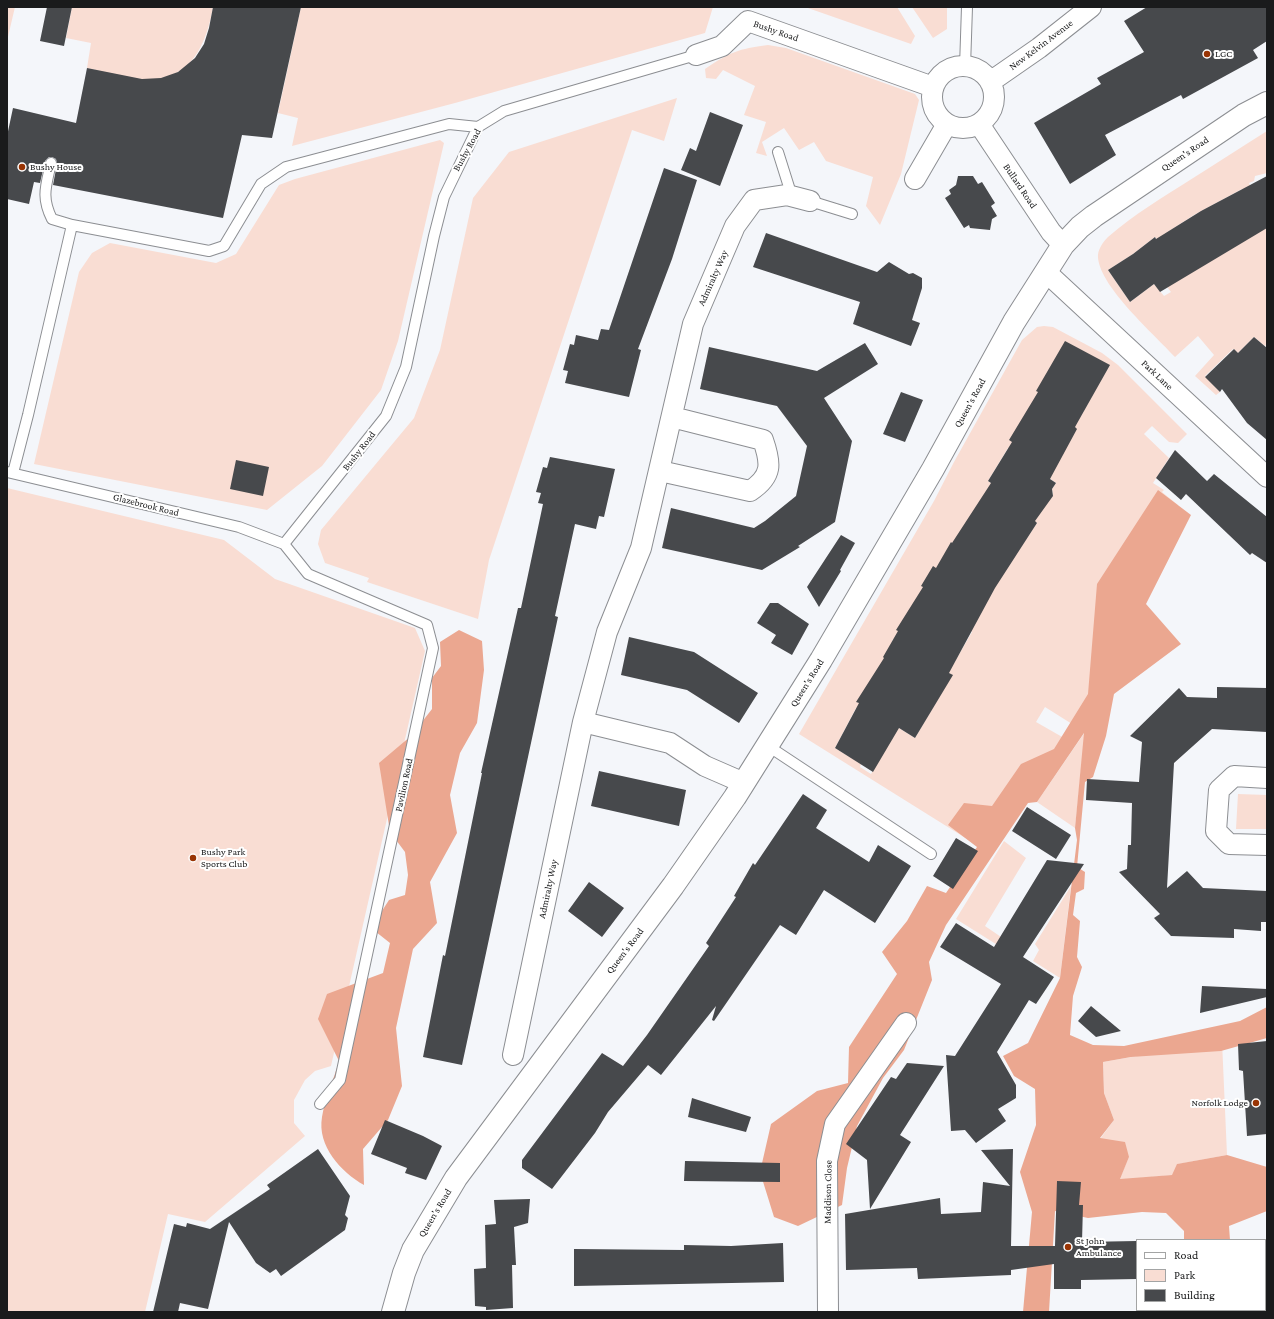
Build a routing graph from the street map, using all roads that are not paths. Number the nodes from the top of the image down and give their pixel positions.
1 (967, 7) edge
2 (1091, 7) edge
3 (749, 14) edge
4 (696, 56) joint
5 (965, 66) junction
6 (990, 82) junction
7 (933, 87) junction
8 (1267, 103) edge
9 (947, 124) junction
10 (979, 124) junction
11 (478, 127) junction
12 (778, 152) dead end
13 (51, 163) dead end
14 (915, 179) dead end
15 (787, 195) junction
16 (810, 201) joint
17 (852, 214) dead end
18 (72, 225) junction
19 (1064, 245) junction
20 (1047, 273) junction
21 (672, 417) junction
22 (660, 471) junction
23 (10, 473) edge
24 (1267, 477) edge
25 (284, 544) junction
26 (583, 722) junction
27 (768, 746) junction
28 (1267, 778) edge
29 (744, 783) junction
30 (1267, 845) edge
31 (931, 854) dead end
32 (906, 1023) dead end
33 (513, 1055) dead end
34 (320, 1104) dead end
35 (393, 1312) edge
36 (828, 1312) edge

1 - 5 lane
2 - 6 street, New Kelvin Avenue
3 - 4 street, Bushy Road
3 - 7 street, Bushy Road
4 - 11 lane, Bushy Road
5 - 6 street
5 - 7 street
6 - 10 street
7 - 9 street
8 - 19 main road, Queen's Road
9 - 10 street
9 - 14 street
10 - 19 street, Bullard Road
11 - 18 lane
11 - 25 lane, Bushy Road
12 - 15 lane
13 - 18 lane
15 - 16 street, Admiralty Way
15 - 21 street, Admiralty Way
16 - 17 lane
18 - 23 lane
19 - 20 main road, Queen's Road
20 - 24 street, Park Lane
20 - 27 main road, Queen's Road
21 - 22 street, Admiralty Way
21 - 22 street
22 - 26 street, Admiralty Way
23 - 25 lane, Glazebrook Road
25 - 34 lane, Pavilion Road
26 - 29 street
26 - 33 street, Admiralty Way
27 - 29 main road, Queen's Road
27 - 31 lane
28 - 30 street
29 - 35 main road, Queen's Road
32 - 36 street, Maddison Close

